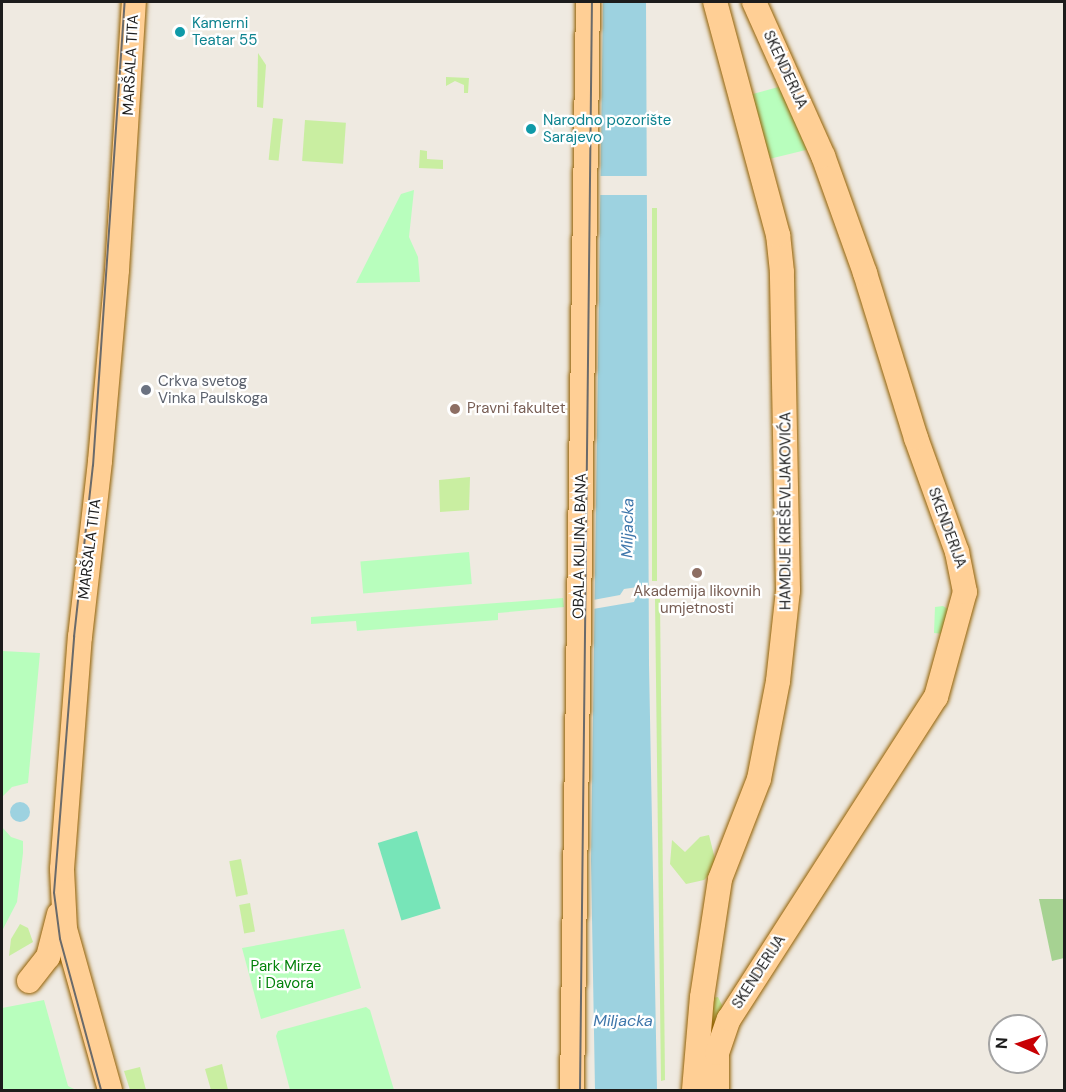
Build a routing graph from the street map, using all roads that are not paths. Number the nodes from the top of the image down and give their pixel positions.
1 (134, 2) edge
2 (588, 2) edge
3 (715, 2) edge
4 (754, 2) edge
5 (61, 902) junction
6 (29, 981) dead end
7 (702, 997) junction
8 (739, 1002) junction
9 (110, 1090) edge
10 (572, 1090) edge
11 (694, 1090) edge
12 (717, 1090) edge

1 - 5 main road, MARŠALA TITA
2 - 10 main road, OBALA KULINA BANA
3 - 7 main road, HAMDIJE KREŠEVLJAKOVIĆA
4 - 8 main road, SKENDERIJA
5 - 6 main road
5 - 9 main road, MARŠALA TITA
7 - 8 main road
7 - 11 main road, HAMDIJE KREŠEVLJAKOVIĆA
8 - 12 main road, SKENDERIJA

